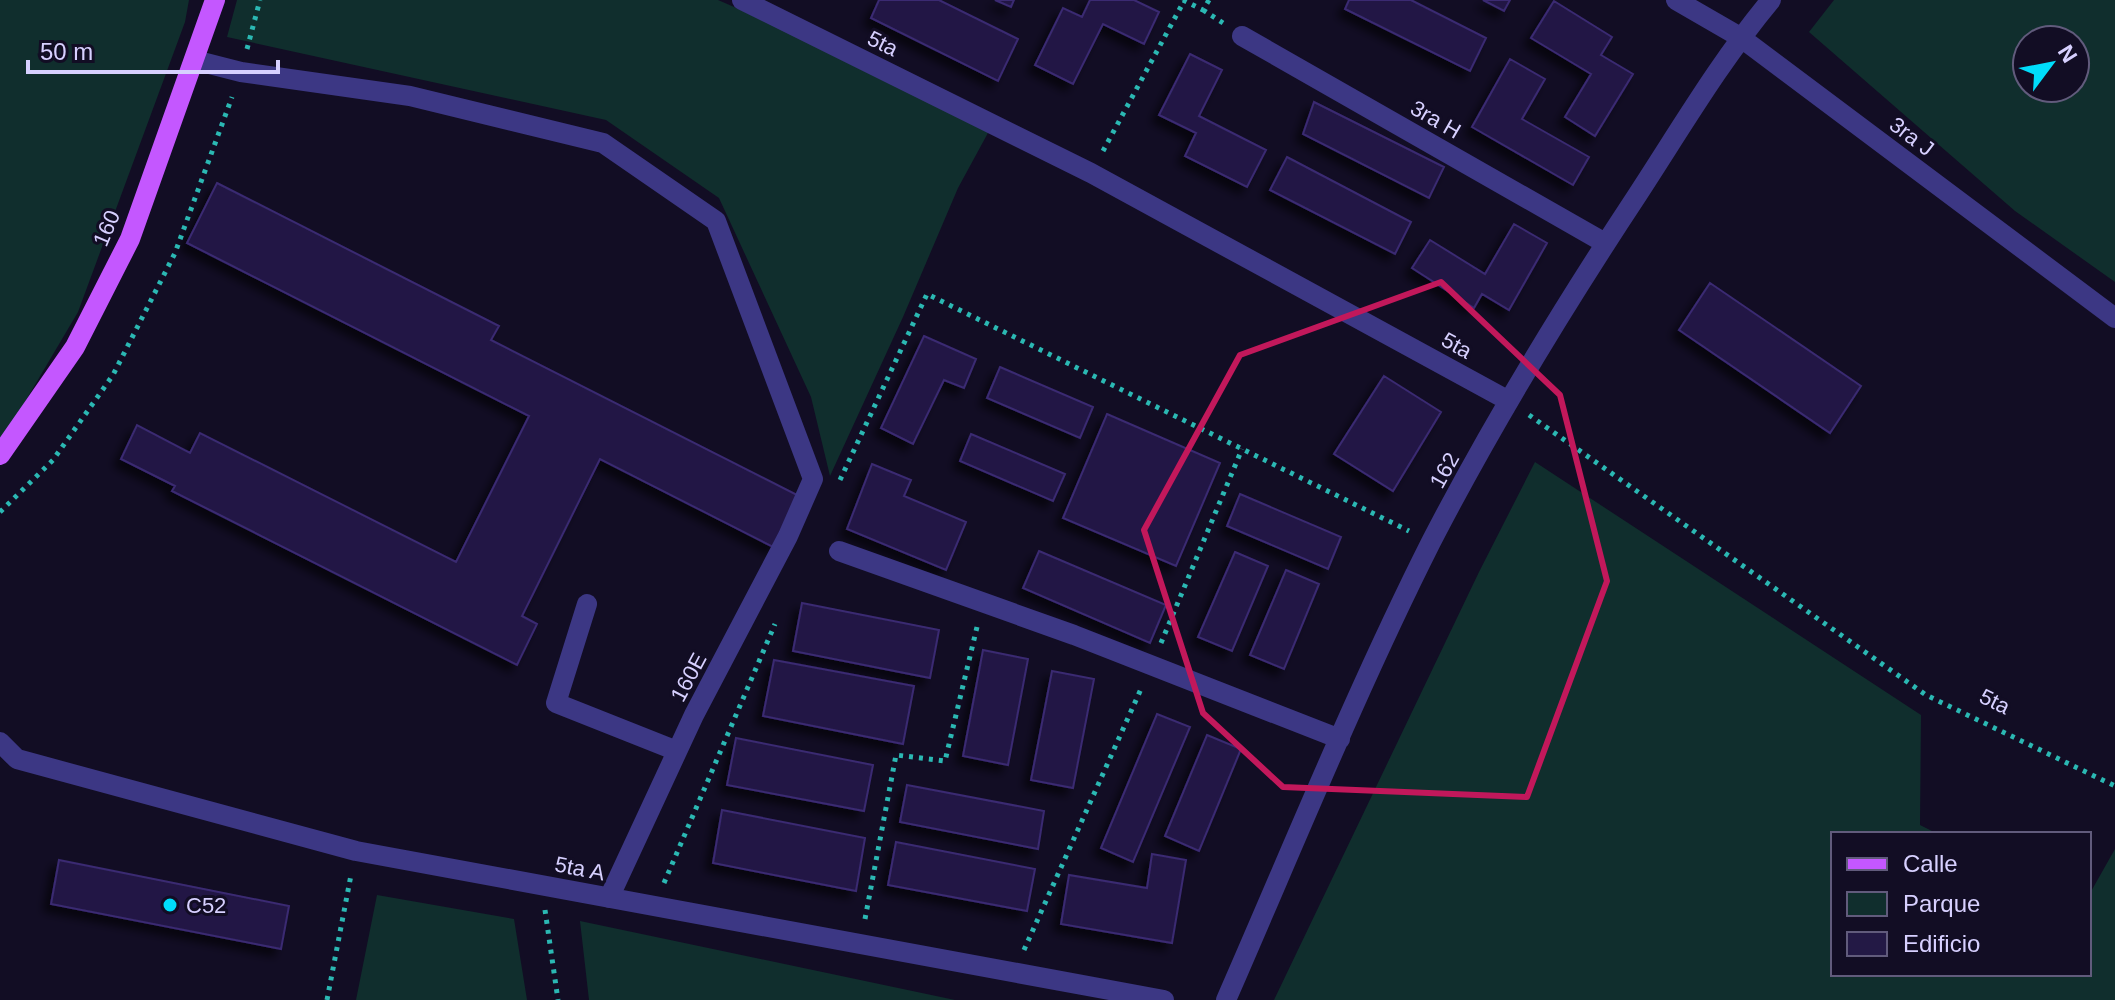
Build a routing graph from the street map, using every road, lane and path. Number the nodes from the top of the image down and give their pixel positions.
1 (215, 0) edge
2 (260, 0) edge
3 (742, 0) edge
4 (1184, 0) edge
5 (1209, 0) edge
6 (1676, 0) edge
7 (1771, 0) edge
8 (1242, 36) dead end
9 (1740, 37) junction
10 (194, 60) junction
11 (241, 72) junction
12 (1091, 173) junction
13 (1605, 243) junction
14 (2115, 318) edge
15 (1509, 401) junction
16 (1242, 449) junction
17 (0, 455) edge
18 (836, 487) dead end
19 (0, 512) edge
20 (1431, 542) junction
21 (839, 551) dead end
22 (983, 603) junction
23 (587, 604) dead end
24 (779, 615) dead end
25 (1152, 665) junction
26 (1340, 739) junction
27 (0, 742) edge
28 (677, 751) junction
29 (2115, 786) edge
30 (356, 851) junction
31 (542, 885) junction
32 (609, 898) junction
33 (655, 904) junction
34 (860, 943) junction
35 (1014, 972) junction
36 (327, 1000) edge
37 (558, 1000) edge
38 (1164, 1000) edge
39 (1226, 1000) edge

1 - 10 main road, 160
2 - 11 path
3 - 12 street, 5ta
4 - 5 path
4 - 12 path
6 - 9 street, 3ra J
7 - 9 street, 162
8 - 13 street, 3ra H
9 - 13 street, 162
9 - 14 street, 3ra J
10 - 11 street
10 - 17 main road, 160
11 - 19 path
11 - 28 street, 160E
12 - 15 street, 5ta
13 - 15 street, 162
15 - 20 street, 162
15 - 29 path, 5ta
16 - 18 path
16 - 20 path
16 - 25 path
20 - 26 street, 162
21 - 22 street
22 - 25 street
22 - 34 path
23 - 28 street
24 - 33 path
25 - 26 street
25 - 35 path
26 - 39 street, 162
27 - 30 street, 5ta A
28 - 32 street, 160E
30 - 31 street, 5ta A
30 - 36 path
31 - 32 street, 5ta A
31 - 37 path
32 - 33 street, 5ta A
33 - 34 street, 5ta A
34 - 35 street, 5ta A
35 - 38 street, 5ta A

